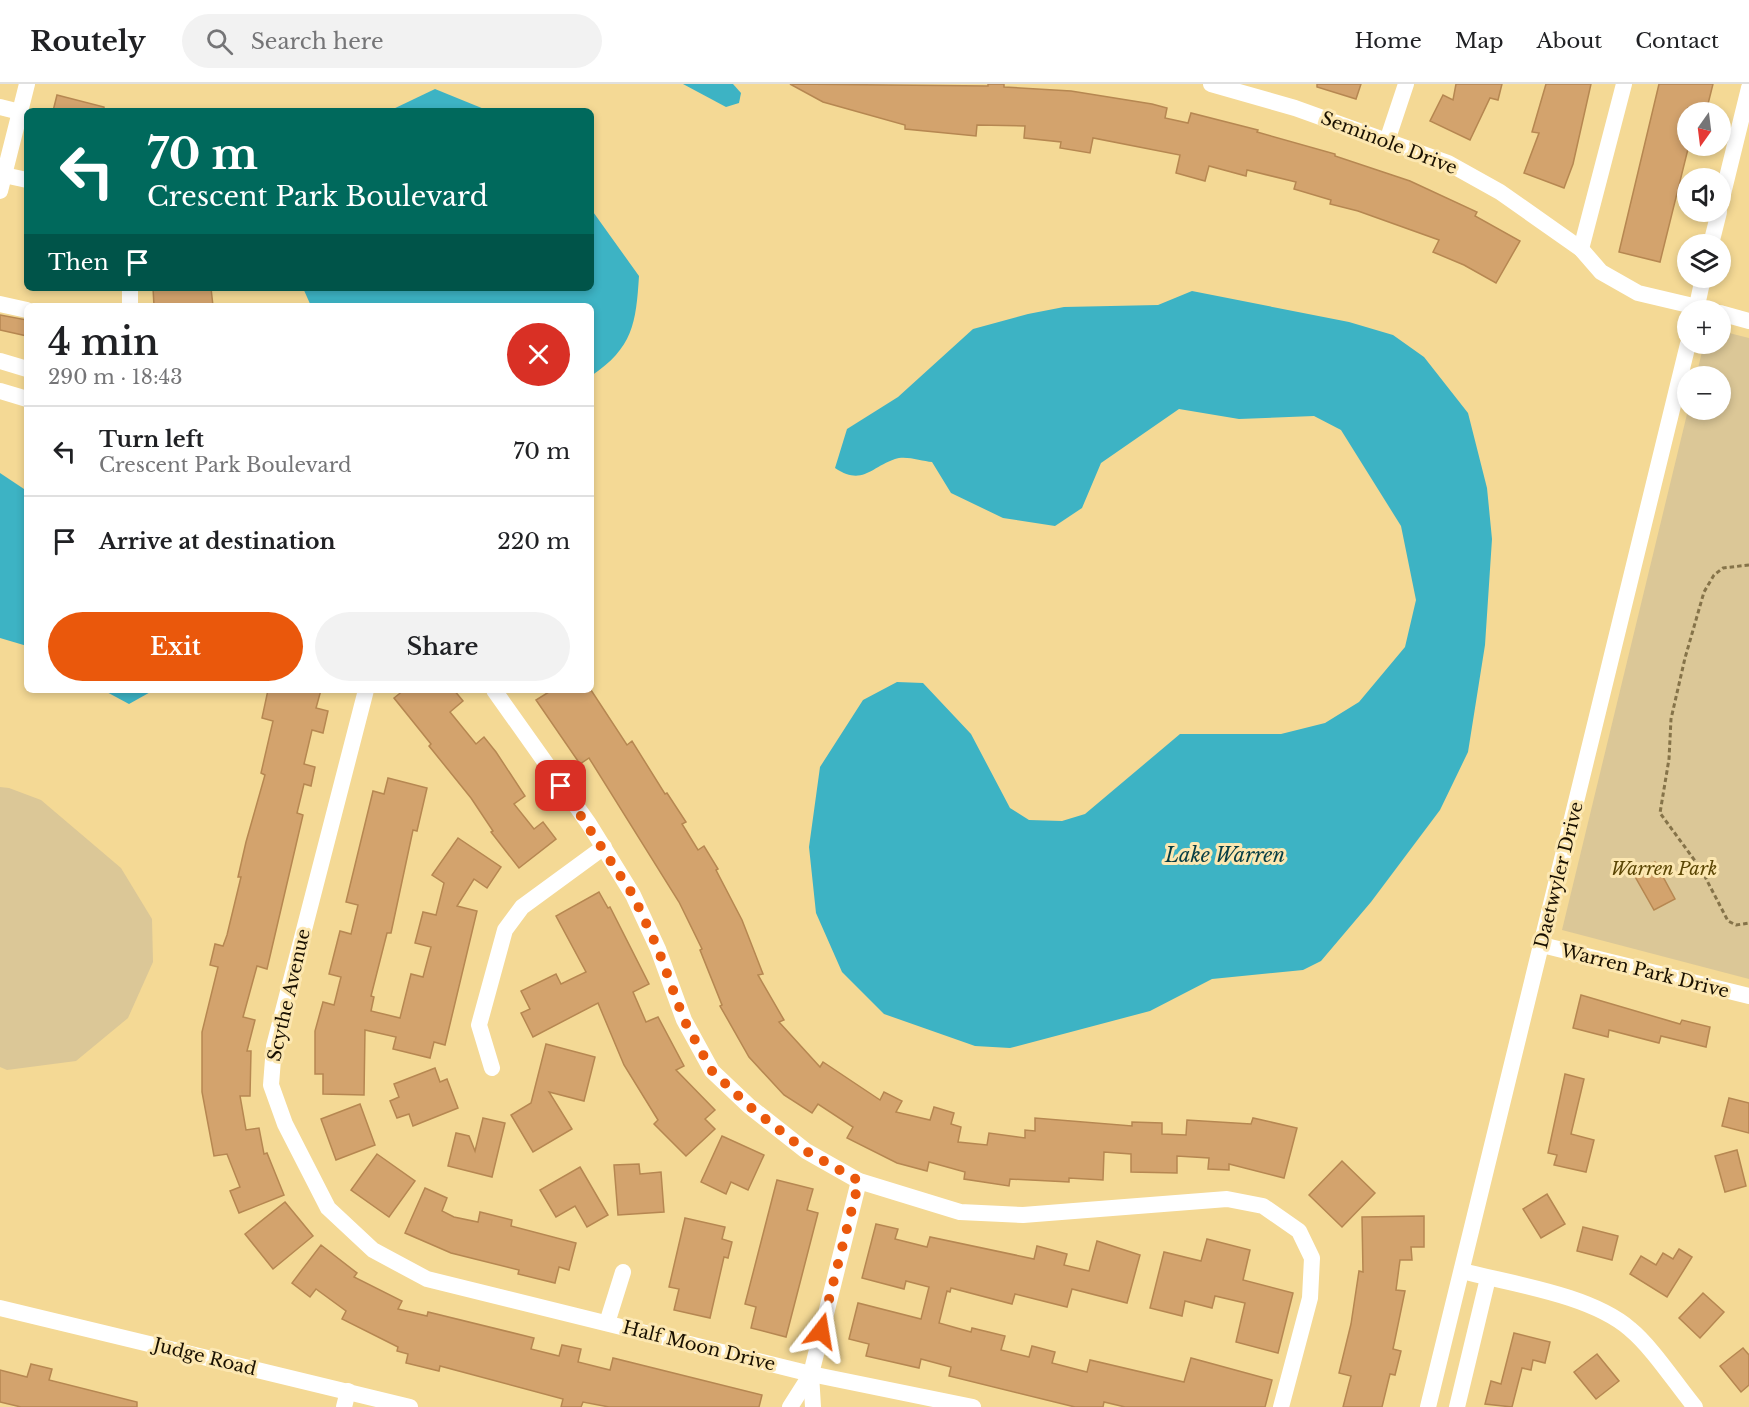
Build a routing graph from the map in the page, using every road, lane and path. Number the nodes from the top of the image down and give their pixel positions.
1 (27, 84) edge
2 (1211, 84) edge
3 (1406, 84) edge
4 (1624, 84) edge
5 (1749, 88) edge
6 (0, 107) edge
7 (20, 112) junction
8 (1743, 139) edge
9 (1387, 141) junction
10 (4, 155) edge
11 (1731, 174) edge
12 (24, 180) edge
13 (2, 183) edge
14 (1581, 249) junction
15 (1677, 303) edge
16 (0, 304) edge
17 (24, 309) edge
18 (1731, 316) edge
19 (1749, 321) edge
20 (1686, 354) edge
21 (0, 361) edge
22 (24, 368) edge
23 (0, 391) edge
24 (24, 398) edge
25 (1749, 565) edge
26 (365, 693) edge
27 (496, 693) edge
28 (604, 847) junction
29 (1749, 923) edge
30 (1542, 945) junction
31 (1749, 996) edge
32 (492, 1068) dead end
33 (859, 1181) junction
34 (1462, 1271) junction
35 (623, 1272) dead end
36 (427, 1278) joint
37 (1488, 1278) junction
38 (0, 1308) edge
39 (607, 1323) junction
40 (811, 1374) junction
41 (346, 1399) edge
42 (371, 1402) edge
43 (410, 1407) edge
44 (790, 1407) edge
45 (813, 1407) edge
46 (973, 1407) edge
47 (1281, 1407) edge
48 (1428, 1407) edge
49 (1457, 1407) edge
50 (1695, 1407) edge

1 - 7 street
2 - 9 street, Seminole Drive
3 - 9 street
4 - 14 street
5 - 8 street
6 - 7 street
7 - 10 street
8 - 11 street
9 - 14 street, Seminole Drive
10 - 13 street
12 - 13 street
14 - 15 street, Seminole Drive
16 - 17 street
18 - 19 street
20 - 30 street, Daetwyler Drive
21 - 22 street
23 - 24 street
25 - 29 path
26 - 36 street, Scythe Avenue
27 - 28 street
28 - 32 street
28 - 33 street
30 - 31 street, Warren Park Drive
30 - 34 street, Daetwyler Drive
33 - 40 street
33 - 47 street
34 - 37 street
34 - 48 street, Daetwyler Drive
35 - 39 street
36 - 39 street, Half Moon Drive
37 - 49 street
37 - 50 street
38 - 41 street, Judge Road
39 - 40 street, Half Moon Drive
40 - 44 street
40 - 45 street
40 - 46 street, Half Moon Drive
41 - 42 street, Judge Road
42 - 43 street, Judge Road

